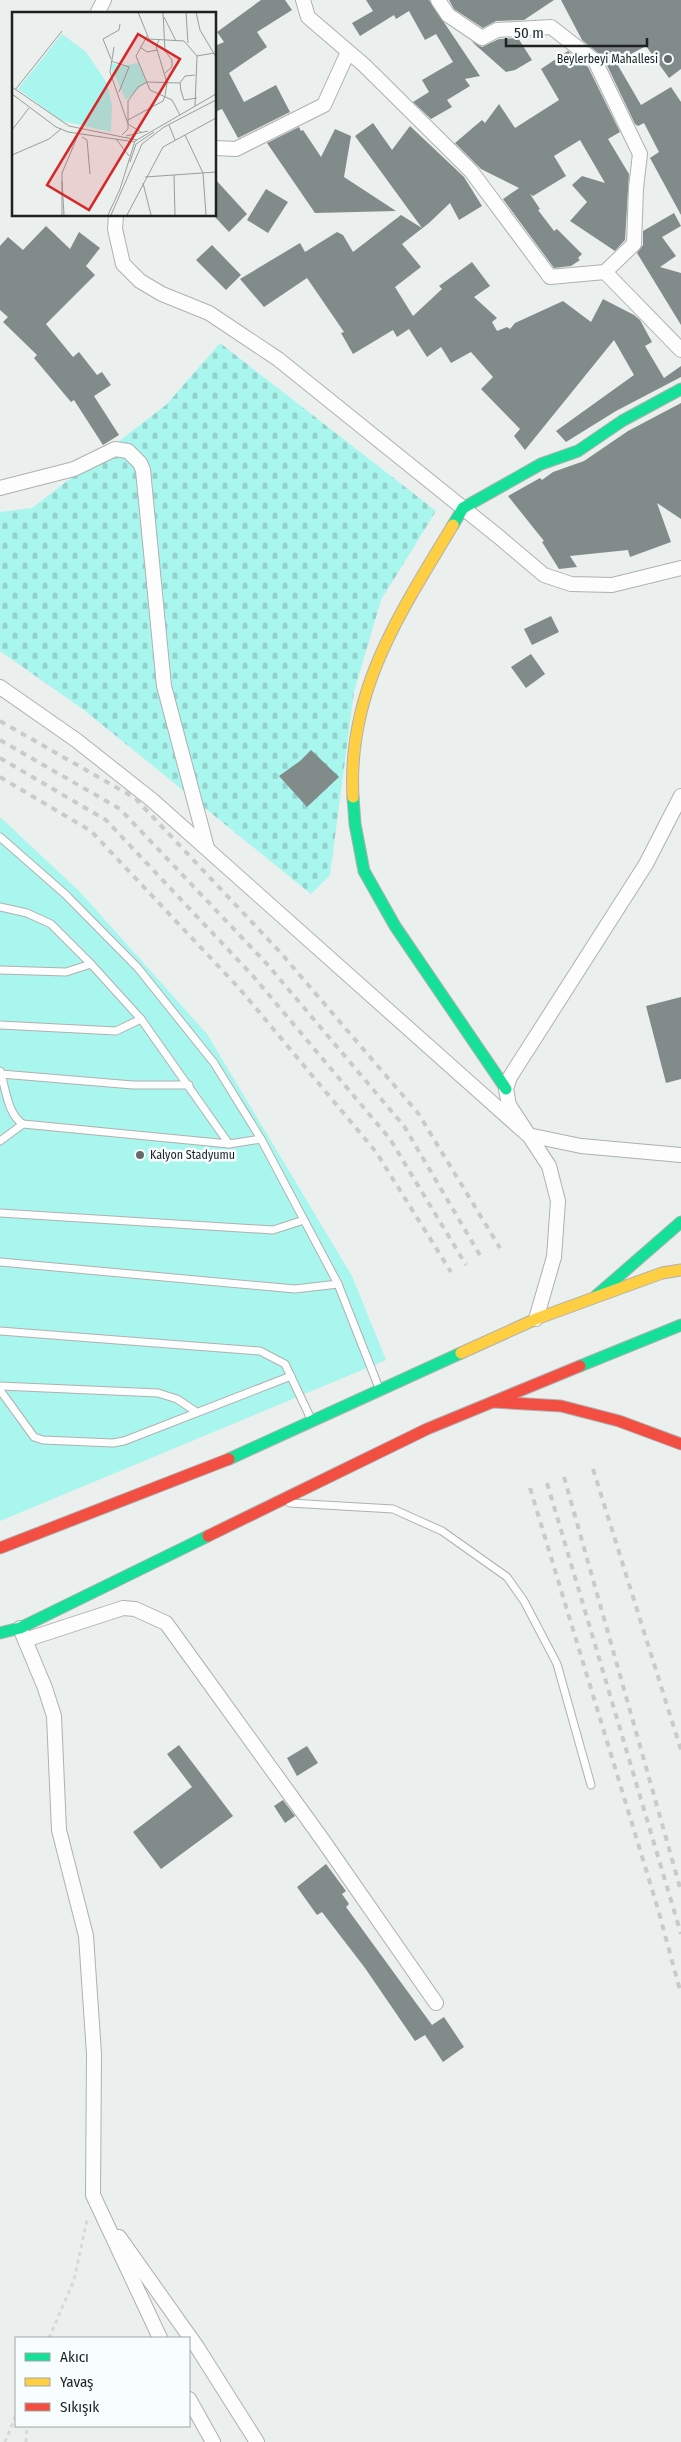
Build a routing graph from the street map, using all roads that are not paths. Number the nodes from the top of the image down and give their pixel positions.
1 (104, 0) edge
2 (304, 0) edge
3 (438, 0) edge
4 (98, 12) edge
5 (348, 52) junction
6 (216, 148) edge
7 (116, 216) edge
8 (605, 272) junction
9 (681, 350) edge
10 (681, 389) edge
11 (0, 488) edge
12 (463, 508) junction
13 (681, 568) edge
14 (0, 687) edge
15 (681, 796) edge
16 (0, 837) edge
17 (207, 848) junction
18 (0, 907) edge
19 (91, 964) junction
20 (0, 970) edge
21 (141, 1020) junction
22 (0, 1025) edge
23 (1, 1072) edge
24 (189, 1085) junction
25 (506, 1089) junction
26 (23, 1124) junction
27 (528, 1135) junction
28 (261, 1139) junction
29 (0, 1141) edge
30 (229, 1144) junction
31 (681, 1155) edge
32 (0, 1213) edge
33 (304, 1220) junction
34 (681, 1222) edge
35 (0, 1262) edge
36 (681, 1270) edge
37 (338, 1284) junction
38 (596, 1296) junction
39 (536, 1319) junction
40 (681, 1325) edge
41 (0, 1332) edge
42 (291, 1376) junction
43 (0, 1386) edge
44 (0, 1390) edge
45 (380, 1391) junction
46 (493, 1402) junction
47 (195, 1411) junction
48 (312, 1422) junction
49 (681, 1444) edge
50 (277, 1502) junction
51 (0, 1548) edge
52 (0, 1633) edge
53 (22, 1634) junction
54 (590, 1785) dead end
55 (436, 2003) dead end
56 (100, 2210) junction
57 (160, 2337) edge
58 (189, 2337) edge
59 (190, 2338) edge
60 (190, 2401) edge
61 (212, 2442) edge
62 (257, 2442) edge

1 - 4 street
2 - 5 street
3 - 8 street
5 - 6 street
5 - 8 street
7 - 12 street
8 - 9 street
10 - 12 street
11 - 17 street
12 - 13 street
12 - 25 street
14 - 17 street
15 - 25 street
16 - 28 lane
17 - 27 street
18 - 19 lane
19 - 20 lane
19 - 21 lane
21 - 22 lane
21 - 24 lane
23 - 24 lane
23 - 26 lane
24 - 30 lane
25 - 27 street
26 - 29 lane
26 - 30 lane
27 - 31 street
27 - 39 street
28 - 30 lane
28 - 33 lane
32 - 33 lane
33 - 37 lane
34 - 38 street
35 - 37 lane
36 - 38 street
37 - 45 lane
38 - 39 street
39 - 45 street
40 - 46 street
41 - 42 lane
42 - 47 lane
42 - 48 lane
43 - 47 lane
44 - 47 lane
45 - 48 street
46 - 49 street
46 - 50 street
48 - 51 street
50 - 53 street
50 - 54 lane
52 - 53 street
53 - 55 street
53 - 56 street
56 - 57 street
56 - 58 street
59 - 62 street
60 - 61 street

